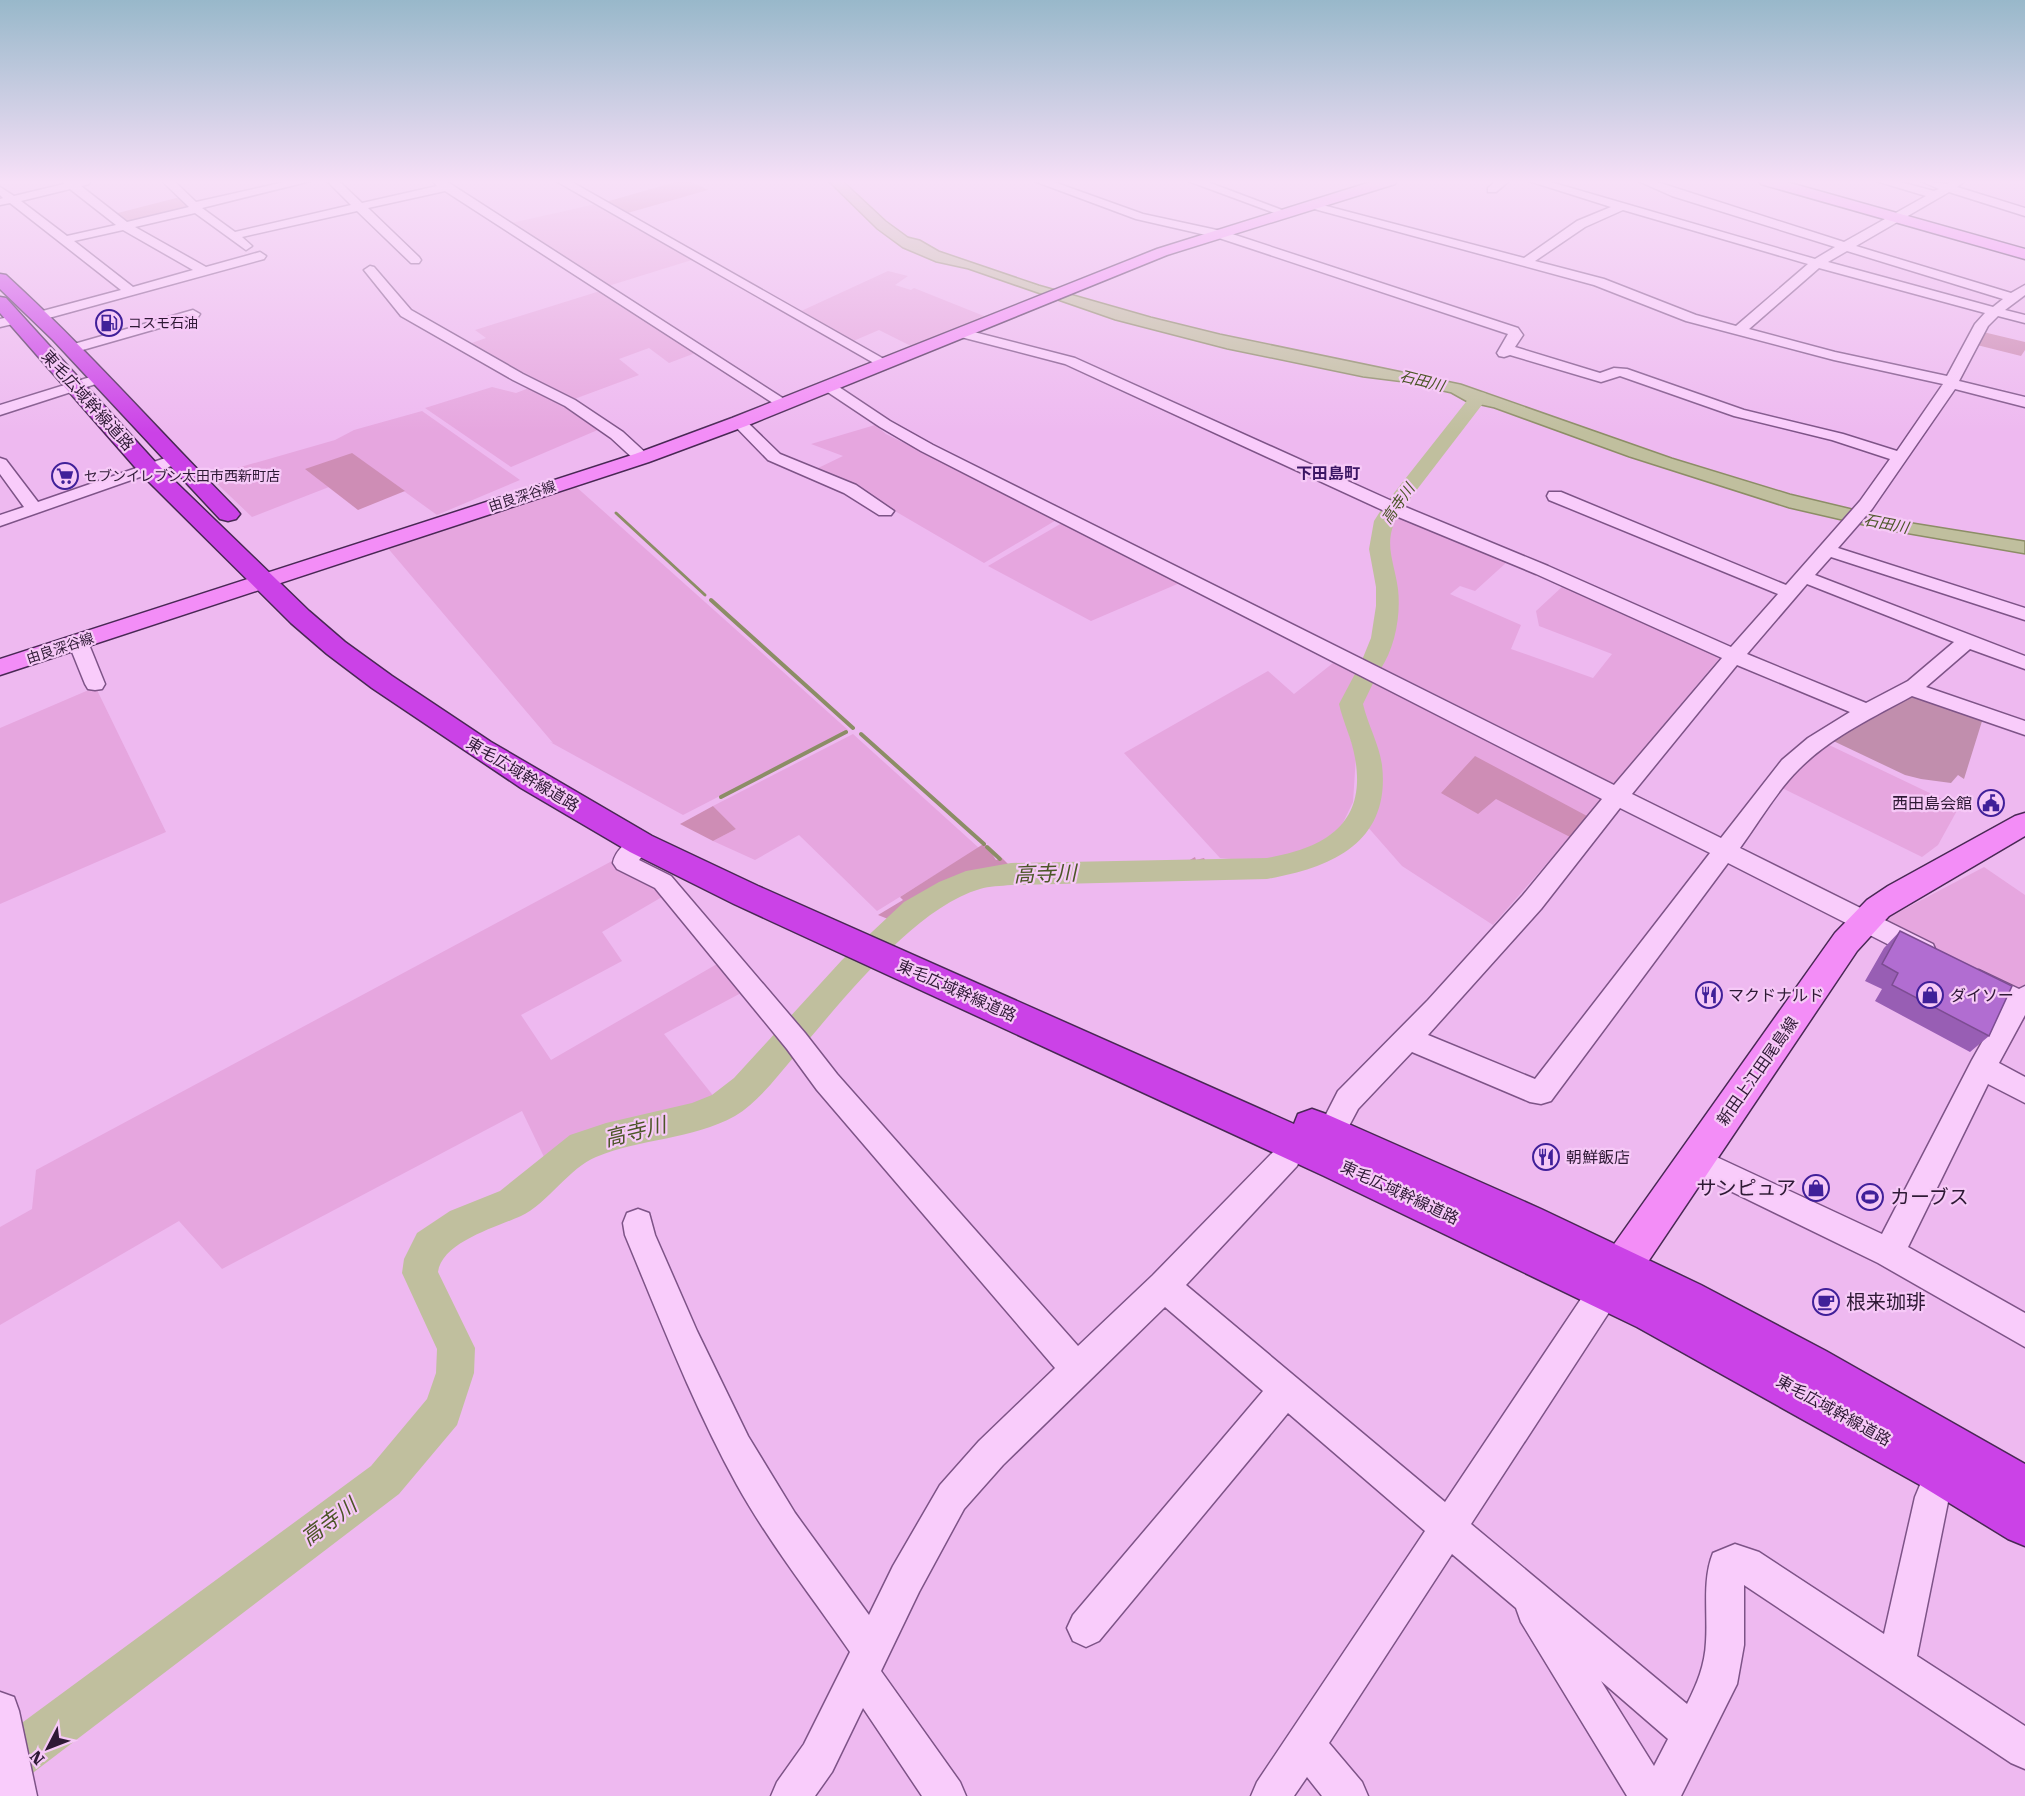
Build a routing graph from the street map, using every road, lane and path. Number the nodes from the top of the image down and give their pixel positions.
1 (97, 265) edge
2 (193, 265) edge
3 (227, 265) edge
4 (568, 265) edge
5 (710, 265) edge
6 (1130, 265) edge
7 (1311, 265) edge
8 (1536, 265) edge
9 (1815, 265) edge
10 (1823, 265) edge
11 (1906, 265) edge
12 (370, 270) dead end
13 (204, 271) junction
14 (2025, 289) edge
15 (131, 291) junction
16 (2012, 298) junction
17 (9, 302) edge
18 (1994, 312) junction
19 (193, 314) dead end
20 (2025, 319) edge
21 (1739, 331) junction
22 (962, 333) junction
23 (72, 349) junction
24 (884, 363) junction
25 (88, 383) junction
26 (1952, 383) junction
27 (828, 386) junction
28 (2025, 402) edge
29 (784, 404) junction
30 (0, 410) edge
31 (739, 422) junction
32 (1899, 457) junction
33 (642, 458) junction
34 (0, 463) edge
35 (162, 464) junction
36 (1555, 496) dead end
37 (34, 508) junction
38 (885, 511) dead end
39 (0, 520) edge
40 (1828, 550) junction
41 (275, 576) junction
42 (1797, 585) junction
43 (2025, 614) edge
44 (1967, 641) junction
45 (78, 642) junction
46 (1734, 656) junction
47 (2025, 663) edge
48 (0, 667) edge
49 (95, 684) dead end
50 (1911, 688) junction
51 (1866, 711) junction
52 (2025, 728) edge
53 (1619, 796) junction
54 (2025, 823) edge
55 (641, 844) junction
56 (1727, 850) junction
57 (1866, 921) junction
58 (877, 944) junction
59 (2023, 1000) edge
60 (1408, 1038) junction
61 (1982, 1068) junction
62 (2025, 1091) edge
63 (1330, 1134) junction
64 (1293, 1143) junction
65 (1695, 1160) junction
66 (638, 1223) dead end
67 (1889, 1253) junction
68 (1614, 1279) junction
69 (1164, 1286) junction
70 (2025, 1331) edge
71 (1077, 1369) junction
72 (1286, 1390) junction
73 (2025, 1491) edge
74 (1932, 1497) dead end
75 (2025, 1522) edge
76 (1447, 1527) junction
77 (1521, 1589) junction
78 (1086, 1628) dead end
79 (865, 1662) junction
80 (1896, 1663) junction
81 (0, 1711) edge
82 (1692, 1734) junction
83 (1306, 1746) junction
84 (2025, 1749) edge
85 (17, 1796) edge
86 (791, 1796) edge
87 (946, 1796) edge
88 (1271, 1796) edge
89 (1348, 1796) edge
90 (1650, 1796) edge
91 (1660, 1796) edge

1 - 15 street
2 - 13 street
3 - 13 street
4 - 29 street
5 - 24 street
6 - 22 main road, 由良深谷線
7 - 32 street
8 - 21 street
9 - 21 street
10 - 18 street
11 - 16 street
12 - 33 street
13 - 15 street
14 - 16 street
15 - 17 street
16 - 18 street
17 - 23 highway, 東毛広域幹線道路
17 - 25 highway, 東毛広域幹線道路
18 - 20 street
18 - 26 street
19 - 23 street
21 - 26 street
22 - 24 main road, 由良深谷線
22 - 46 street
23 - 25 highway, 東毛広域幹線道路
24 - 27 main road, 由良深谷線
25 - 30 street
25 - 35 highway, 東毛広域幹線道路
26 - 28 street
26 - 32 street
27 - 29 main road, 由良深谷線
27 - 53 street
29 - 31 main road, 由良深谷線
31 - 33 main road, 由良深谷線
31 - 38 street
32 - 40 street
33 - 41 main road, 由良深谷線
34 - 37 street
35 - 37 street
35 - 41 highway, 東毛広域幹線道路
36 - 42 street
37 - 39 street
40 - 42 street
40 - 43 street
41 - 45 main road, 由良深谷線
41 - 55 highway, 東毛広域幹線道路
41 - 58 highway, 東毛広域幹線道路
42 - 44 street
42 - 46 street
44 - 47 street
44 - 50 street
45 - 48 main road, 由良深谷線
45 - 49 street
46 - 51 street
46 - 53 street
50 - 51 street
50 - 52 street
51 - 56 street
53 - 56 street
53 - 60 street
54 - 57 main road, 新田上江田尾島線
55 - 58 highway, 東毛広域幹線道路
55 - 71 street
56 - 57 street
56 - 60 street
57 - 59 street
57 - 65 main road, 新田上江田尾島線
58 - 63 highway, 東毛広域幹線道路
58 - 64 highway, 東毛広域幹線道路
59 - 61 street
60 - 63 street
61 - 62 street
61 - 67 street
63 - 68 highway, 東毛広域幹線道路
64 - 68 highway, 東毛広域幹線道路
64 - 69 street
65 - 67 street
65 - 68 main road, 新田上江田尾島線
66 - 79 street
67 - 70 street
68 - 73 highway, 東毛広域幹線道路
68 - 75 highway, 東毛広域幹線道路
68 - 76 street
69 - 71 street
69 - 72 street
71 - 79 street
72 - 76 street
72 - 78 street
74 - 80 street
76 - 77 street
76 - 83 street
77 - 82 street
77 - 90 street
79 - 86 street
79 - 87 street
80 - 82 street
80 - 84 street
81 - 85 street
82 - 91 street
83 - 88 street
83 - 89 street

